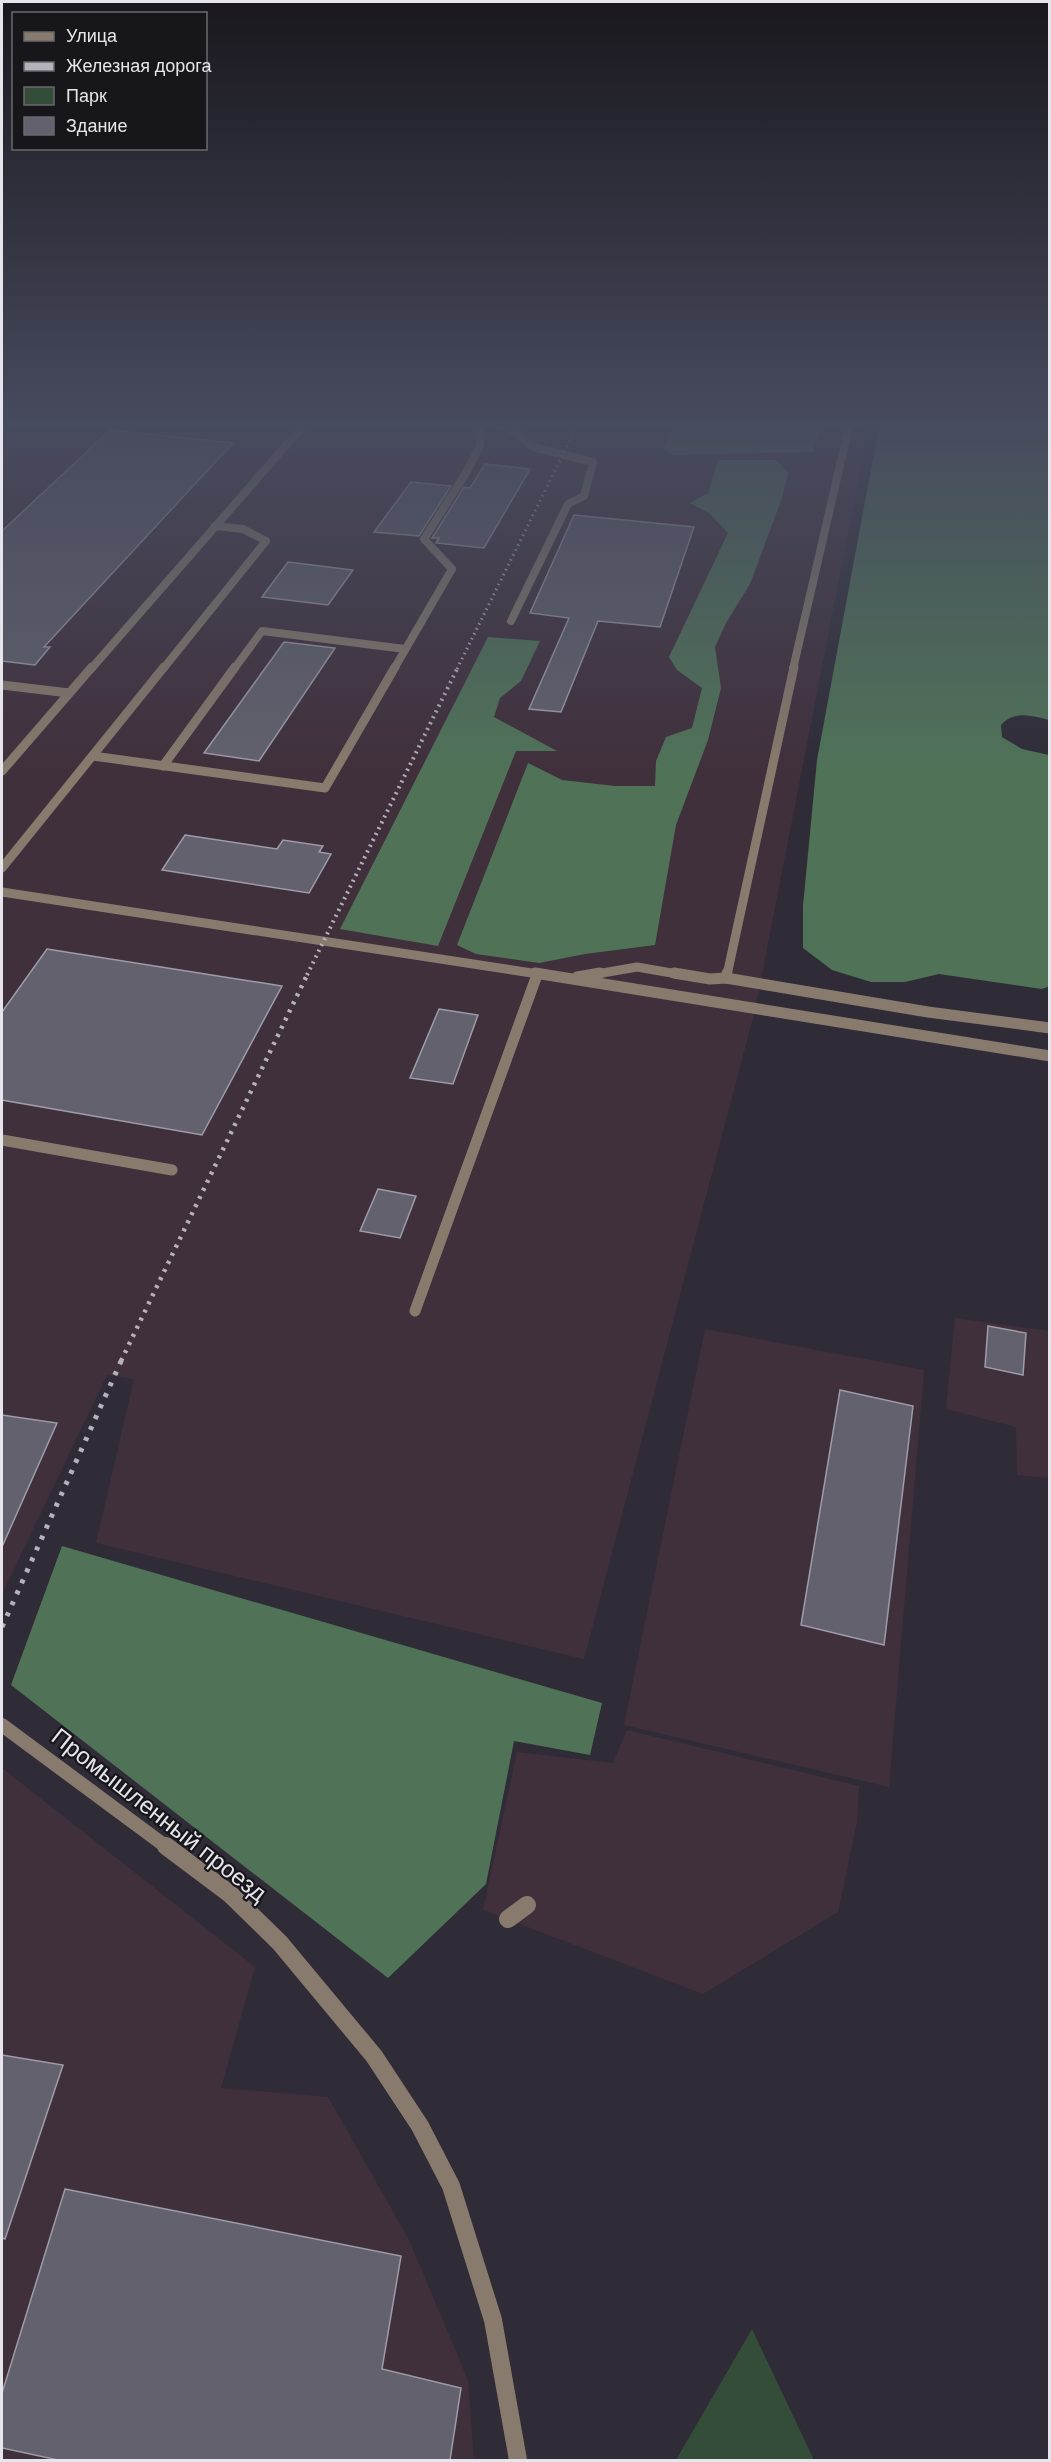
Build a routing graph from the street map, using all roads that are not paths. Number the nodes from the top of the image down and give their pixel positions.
1 (202, 541) edge
2 (264, 541) edge
3 (426, 541) edge
4 (550, 541) edge
5 (822, 541) edge
6 (511, 621) dead end
7 (405, 649) junction
8 (2, 685) edge
9 (69, 693) junction
10 (93, 756) junction
11 (164, 766) junction
12 (2, 771) edge
13 (2, 868) edge
14 (2, 892) edge
15 (537, 975) junction
16 (567, 978) junction
17 (726, 978) junction
18 (1050, 1028) edge
19 (1050, 1056) edge
20 (2, 1140) edge
21 (172, 1170) dead end
22 (415, 1311) dead end
23 (2, 1725) edge
24 (526, 1905) dead end
25 (508, 1919) dead end
26 (518, 2460) edge

1 - 9 street
2 - 10 street
3 - 7 street
4 - 6 street
5 - 17 street
7 - 11 street
7 - 11 street
8 - 9 street
9 - 12 street
10 - 11 street
10 - 13 street
14 - 15 street
15 - 16 street
15 - 22 street
16 - 17 street
16 - 19 street
17 - 18 street
20 - 21 street
23 - 26 street, Промышленный проезд
24 - 25 street

